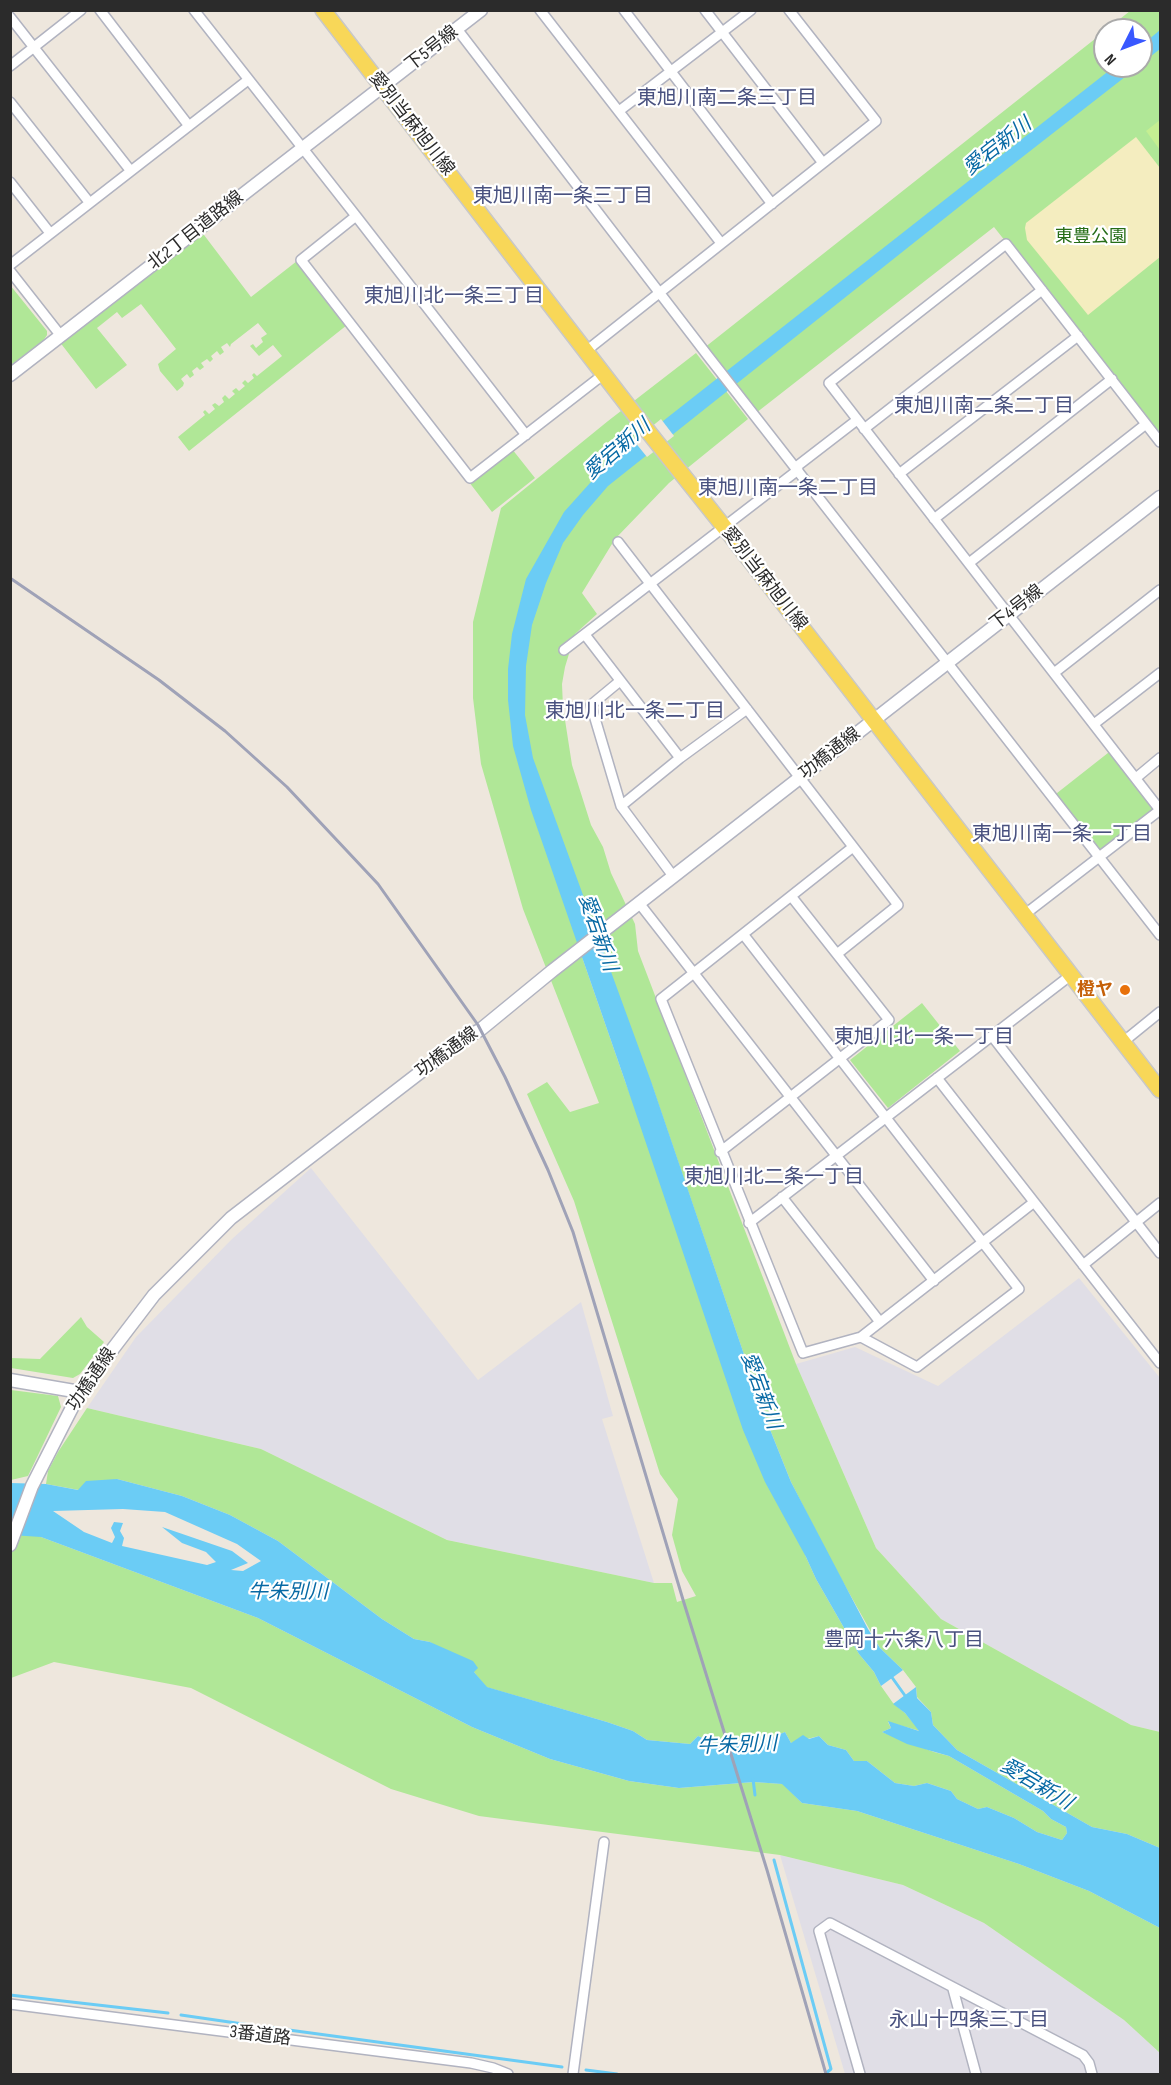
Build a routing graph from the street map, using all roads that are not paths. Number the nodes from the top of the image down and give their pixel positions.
1 (81, 10) edge
2 (100, 10) edge
3 (194, 10) edge
4 (323, 10) edge
5 (481, 10) edge
6 (540, 10) edge
7 (624, 10) edge
8 (705, 10) edge
9 (751, 10) edge
10 (789, 10) edge
11 (10, 17) edge
12 (457, 29) junction
13 (722, 33) junction
14 (34, 47) junction
15 (10, 66) edge
16 (672, 72) junction
17 (248, 80) junction
18 (382, 87) junction
19 (10, 102) edge
20 (619, 111) junction
21 (189, 126) junction
22 (303, 148) junction
23 (823, 163) junction
24 (130, 170) junction
25 (10, 182) edge
26 (89, 202) junction
27 (772, 204) junction
28 (356, 216) junction
29 (50, 233) junction
30 (721, 243) junction
31 (10, 265) edge
32 (10, 271) edge
33 (1042, 290) junction
34 (660, 292) junction
35 (61, 336) junction
36 (1078, 336) junction
37 (586, 351) junction
38 (604, 374) junction
39 (10, 375) edge
40 (1112, 380) junction
41 (857, 420) junction
42 (1146, 424) junction
43 (864, 429) junction
44 (526, 435) junction
45 (1161, 442) edge
46 (797, 469) junction
47 (899, 474) junction
48 (1160, 498) edge
49 (934, 519) junction
50 (725, 528) junction
51 (618, 542) dead end
52 (969, 563) junction
53 (651, 584) junction
54 (1161, 590) edge
55 (1008, 615) junction
56 (586, 636) junction
57 (564, 650) dead end
58 (948, 662) junction
59 (1054, 673) junction
60 (1161, 673) edge
61 (620, 681) junction
62 (747, 709) junction
63 (873, 720) junction
64 (1094, 724) junction
65 (680, 758) junction
66 (1161, 758) edge
67 (800, 777) junction
68 (1136, 778) junction
69 (621, 806) junction
70 (1160, 810) edge
71 (853, 847) junction
72 (1099, 857) junction
73 (674, 876) junction
74 (791, 896) junction
75 (639, 903) junction
76 (1024, 915) junction
77 (743, 934) junction
78 (1161, 936) edge
79 (837, 954) junction
80 (693, 973) junction
81 (1071, 975) junction
82 (1161, 1012) edge
83 (992, 1036) junction
84 (1123, 1041) junction
85 (841, 1059) junction
86 (937, 1078) junction
87 (1161, 1090) edge
88 (790, 1098) junction
89 (886, 1118) junction
90 (720, 1152) junction
91 (836, 1155) junction
92 (782, 1197) junction
93 (1034, 1203) junction
94 (1161, 1203) edge
95 (1136, 1222) junction
96 (749, 1223) junction
97 (984, 1242) junction
98 (1161, 1253) edge
99 (1083, 1265) junction
100 (934, 1281) junction
101 (880, 1322) junction
102 (861, 1337) junction
103 (1161, 1363) edge
104 (10, 1380) edge
105 (80, 1392) junction
106 (10, 1545) edge
107 (604, 1842) dead end
108 (953, 1989) junction
109 (10, 2004) edge
110 (508, 2074) edge
111 (573, 2074) edge
112 (860, 2074) edge
113 (976, 2074) edge
114 (1092, 2074) edge

1 - 14 street
2 - 21 street
3 - 17 street
4 - 18 main road, 愛別当麻旭川線
5 - 12 street, 下5号線
6 - 20 street
7 - 16 street
8 - 13 street
9 - 13 street
10 - 23 street
11 - 14 street
12 - 18 street, 下5号線
12 - 34 street
13 - 16 street
13 - 23 street
14 - 15 street
14 - 24 street
16 - 20 street
16 - 27 street
17 - 21 street
17 - 22 street
18 - 22 street, 北2丁目道路線
18 - 37 main road, 愛別当麻旭川線
19 - 26 street
20 - 30 street
21 - 24 street
22 - 28 street
22 - 35 street, 北2丁目道路線
23 - 27 street
24 - 26 street
25 - 29 street
26 - 29 street
27 - 30 street
28 - 44 street
28 - 44 street
29 - 31 street
30 - 34 street
32 - 35 street
33 - 36 street
33 - 41 street
33 - 43 street
34 - 37 street
34 - 46 street
35 - 39 street, 北2丁目道路線
36 - 40 street
36 - 47 street
37 - 38 main road, 愛別当麻旭川線
38 - 44 street
38 - 50 main road, 愛別当麻旭川線
40 - 42 street
40 - 49 street
41 - 43 street
41 - 46 street
42 - 45 street
42 - 52 street
43 - 47 street
46 - 50 street
46 - 58 street
47 - 49 street
48 - 55 street, 下4号線
49 - 52 street
50 - 53 street
50 - 63 main road, 愛別当麻旭川線
51 - 53 street
52 - 55 street
53 - 56 street
53 - 62 street
54 - 59 street
55 - 58 street, 下4号線
55 - 59 street
56 - 57 street
56 - 61 street
58 - 63 street, 下4号線
58 - 72 street
59 - 64 street
60 - 64 street
61 - 65 street
61 - 69 street
62 - 65 street
62 - 67 street
63 - 67 street, 功橋通線
63 - 76 main road, 愛別当麻旭川線
64 - 68 street
65 - 69 street
66 - 68 street
67 - 71 street
67 - 73 street, 功橋通線
68 - 70 street
69 - 73 street
70 - 72 street
71 - 74 street
71 - 79 street
72 - 76 street
72 - 78 street
73 - 75 street, 功橋通線
74 - 77 street
74 - 79 street
75 - 80 street
75 - 105 street, 功橋通線
76 - 81 main road, 愛別当麻旭川線
77 - 80 street
77 - 85 street
79 - 85 street
80 - 88 street
80 - 90 street
81 - 83 street
81 - 84 main road, 愛別当麻旭川線
82 - 84 street
83 - 86 street
83 - 95 street
84 - 87 main road, 愛別当麻旭川線
85 - 88 street
85 - 89 street
86 - 89 street
86 - 93 street
88 - 90 street
88 - 91 street
89 - 91 street
89 - 97 street
90 - 96 street
91 - 92 street
91 - 100 street
92 - 96 street
92 - 101 street
93 - 97 street
93 - 99 street
94 - 95 street
95 - 98 street
95 - 99 street
96 - 102 street
97 - 100 street
97 - 102 street
99 - 103 street
100 - 101 street
101 - 102 street
104 - 105 street
105 - 106 street, 功橋通線
107 - 111 street
108 - 112 street
108 - 113 street
108 - 114 street
109 - 110 street, 3番道路

